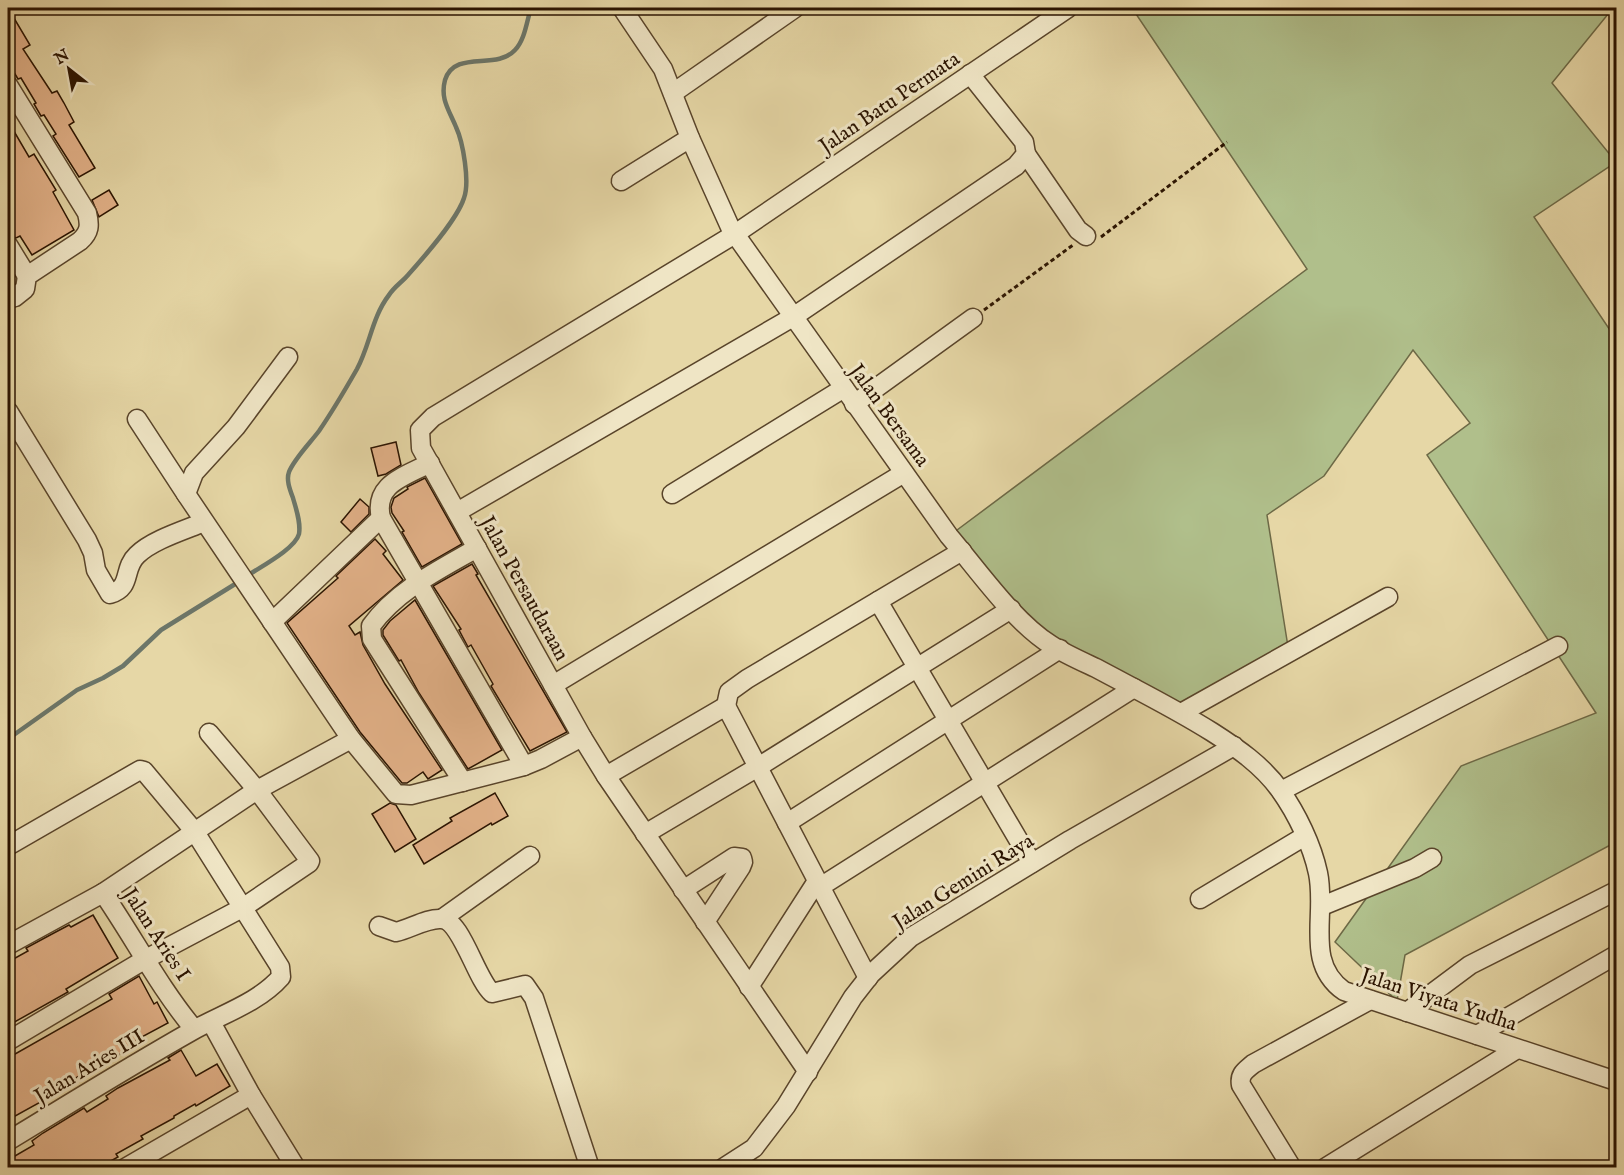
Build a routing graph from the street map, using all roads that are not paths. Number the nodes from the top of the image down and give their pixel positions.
1 (622, 8) edge
2 (795, 8) edge
3 (1068, 8) edge
4 (970, 74) junction
5 (8, 85) edge
6 (673, 93) junction
7 (690, 138) junction
8 (1026, 154) junction
9 (621, 181) dead end
10 (735, 234) junction
11 (1086, 236) road end
12 (8, 244) edge
13 (27, 276) junction
14 (8, 299) edge
15 (793, 317) junction
16 (973, 318) road end
17 (288, 357) dead end
18 (849, 396) junction
19 (8, 411) edge
20 (137, 419) dead end
21 (430, 463) junction
22 (904, 472) junction
23 (186, 494) junction
24 (672, 494) dead end
25 (457, 512) junction
26 (381, 518) junction
27 (204, 522) junction
28 (477, 548) junction
29 (962, 551) junction
30 (418, 582) junction
31 (1388, 597) dead end
32 (878, 601) junction
33 (1011, 609) junction
34 (272, 622) junction
35 (1558, 646) dead end
36 (1060, 650) junction
37 (917, 667) junction
38 (553, 685) junction
39 (1134, 688) junction
40 (726, 706) junction
41 (1181, 713) junction
42 (948, 720) junction
43 (209, 733) dead end
44 (582, 737) junction
45 (351, 739) junction
46 (1234, 746) junction
47 (524, 766) junction
48 (758, 767) junction
49 (606, 776) junction
50 (463, 782) junction
51 (984, 783) junction
52 (257, 790) junction
53 (1281, 791) junction
54 (787, 823) junction
55 (195, 832) junction
56 (645, 834) junction
57 (1305, 836) junction
58 (8, 846) edge
59 (530, 856) dead end
60 (1432, 858) dead end
61 (1032, 864) junction
62 (819, 884) junction
63 (683, 890) junction
64 (1617, 891) edge
65 (103, 893) junction
66 (1200, 899) dead end
67 (1322, 906) junction
68 (244, 907) junction
69 (443, 918) junction
70 (705, 922) junction
71 (379, 926) dead end
72 (8, 945) edge
73 (144, 960) junction
74 (1613, 960) edge
75 (868, 978) junction
76 (749, 987) junction
77 (1370, 999) junction
78 (1407, 1012) junction
79 (211, 1022) junction
80 (194, 1029) junction
81 (1477, 1035) junction
82 (8, 1041) edge
83 (1517, 1049) junction
84 (808, 1072) junction
85 (1617, 1081) edge
86 (252, 1095) junction
87 (8, 1141) edge
88 (753, 1159) edge
89 (125, 1167) edge
90 (296, 1167) edge
91 (590, 1167) edge
92 (723, 1167) edge
93 (1292, 1167) edge
94 (1325, 1167) edge

1 - 6 street, Jalan Bersama
2 - 6 street
3 - 4 street, Jalan Batu Permata
4 - 8 street
4 - 10 street, Jalan Batu Permata
5 - 13 street
6 - 7 street, Jalan Bersama
7 - 9 street
7 - 10 street, Jalan Bersama
8 - 11 street
8 - 15 street
10 - 15 street, Jalan Bersama
10 - 21 street, Jalan Persaudaraan
12 - 13 street
13 - 14 street
15 - 18 street, Jalan Bersama
15 - 25 street
16 - 18 street
17 - 23 street
18 - 22 street, Jalan Bersama
18 - 24 street
19 - 27 street
20 - 23 street
21 - 25 street, Jalan Persaudaraan
21 - 26 street
22 - 29 street, Jalan Bersama
22 - 38 street
23 - 27 street
25 - 28 street, Jalan Persaudaraan
26 - 30 street
26 - 34 street
27 - 34 street
28 - 30 street
28 - 38 street, Jalan Persaudaraan
29 - 32 street
29 - 33 street, Jalan Bersama
30 - 47 street
30 - 50 street
31 - 41 street
32 - 37 street
32 - 40 street
33 - 36 street, Jalan Bersama
33 - 37 street
34 - 45 street
35 - 53 street
36 - 39 street, Jalan Bersama
36 - 42 street
37 - 42 street
37 - 48 street
38 - 44 street, Jalan Persaudaraan
39 - 41 street, Jalan Bersama
39 - 51 street
40 - 48 street
40 - 49 street
41 - 46 street, Jalan Bersama
42 - 51 street
42 - 54 street
43 - 52 street
44 - 47 street
44 - 49 street, Jalan Persaudaraan
45 - 50 street
45 - 52 street
46 - 53 street, Jalan Viyata Yudha
46 - 61 street, Jalan Gemini Raya
47 - 50 street
48 - 54 street
48 - 56 street
49 - 56 street, Jalan Persaudaraan
51 - 61 street
51 - 62 street
52 - 55 street
52 - 68 street
53 - 57 street, Jalan Viyata Yudha
54 - 62 street
55 - 58 street
55 - 65 street
55 - 68 street
56 - 63 street, Jalan Persaudaraan
57 - 66 street
57 - 67 street, Jalan Viyata Yudha
59 - 69 street
60 - 67 street
61 - 75 street, Jalan Gemini Raya
62 - 75 street
62 - 76 street
63 - 70 street, Jalan Persaudaraan
63 - 70 street
64 - 78 street
65 - 72 street, Jalan Aries I
65 - 73 street, Jalan Aries I
67 - 77 street, Jalan Viyata Yudha
68 - 73 street
68 - 79 street, Jalan Aries III
69 - 71 street
69 - 91 street
70 - 76 street, Jalan Persaudaraan
73 - 80 street, Jalan Aries I
73 - 82 street
74 - 81 street
75 - 84 street, Jalan Gemini Raya
76 - 84 street, Jalan Persaudaraan
77 - 78 street, Jalan Viyata Yudha
77 - 93 street
78 - 81 street, Jalan Viyata Yudha
79 - 80 street, Jalan Aries III
79 - 86 street
80 - 87 street, Jalan Aries III
81 - 83 street, Jalan Viyata Yudha
83 - 85 street, Jalan Viyata Yudha
83 - 94 street
84 - 88 street, Jalan Gemini Raya
86 - 89 street
86 - 90 street
88 - 92 street, Jalan Gemini Raya

